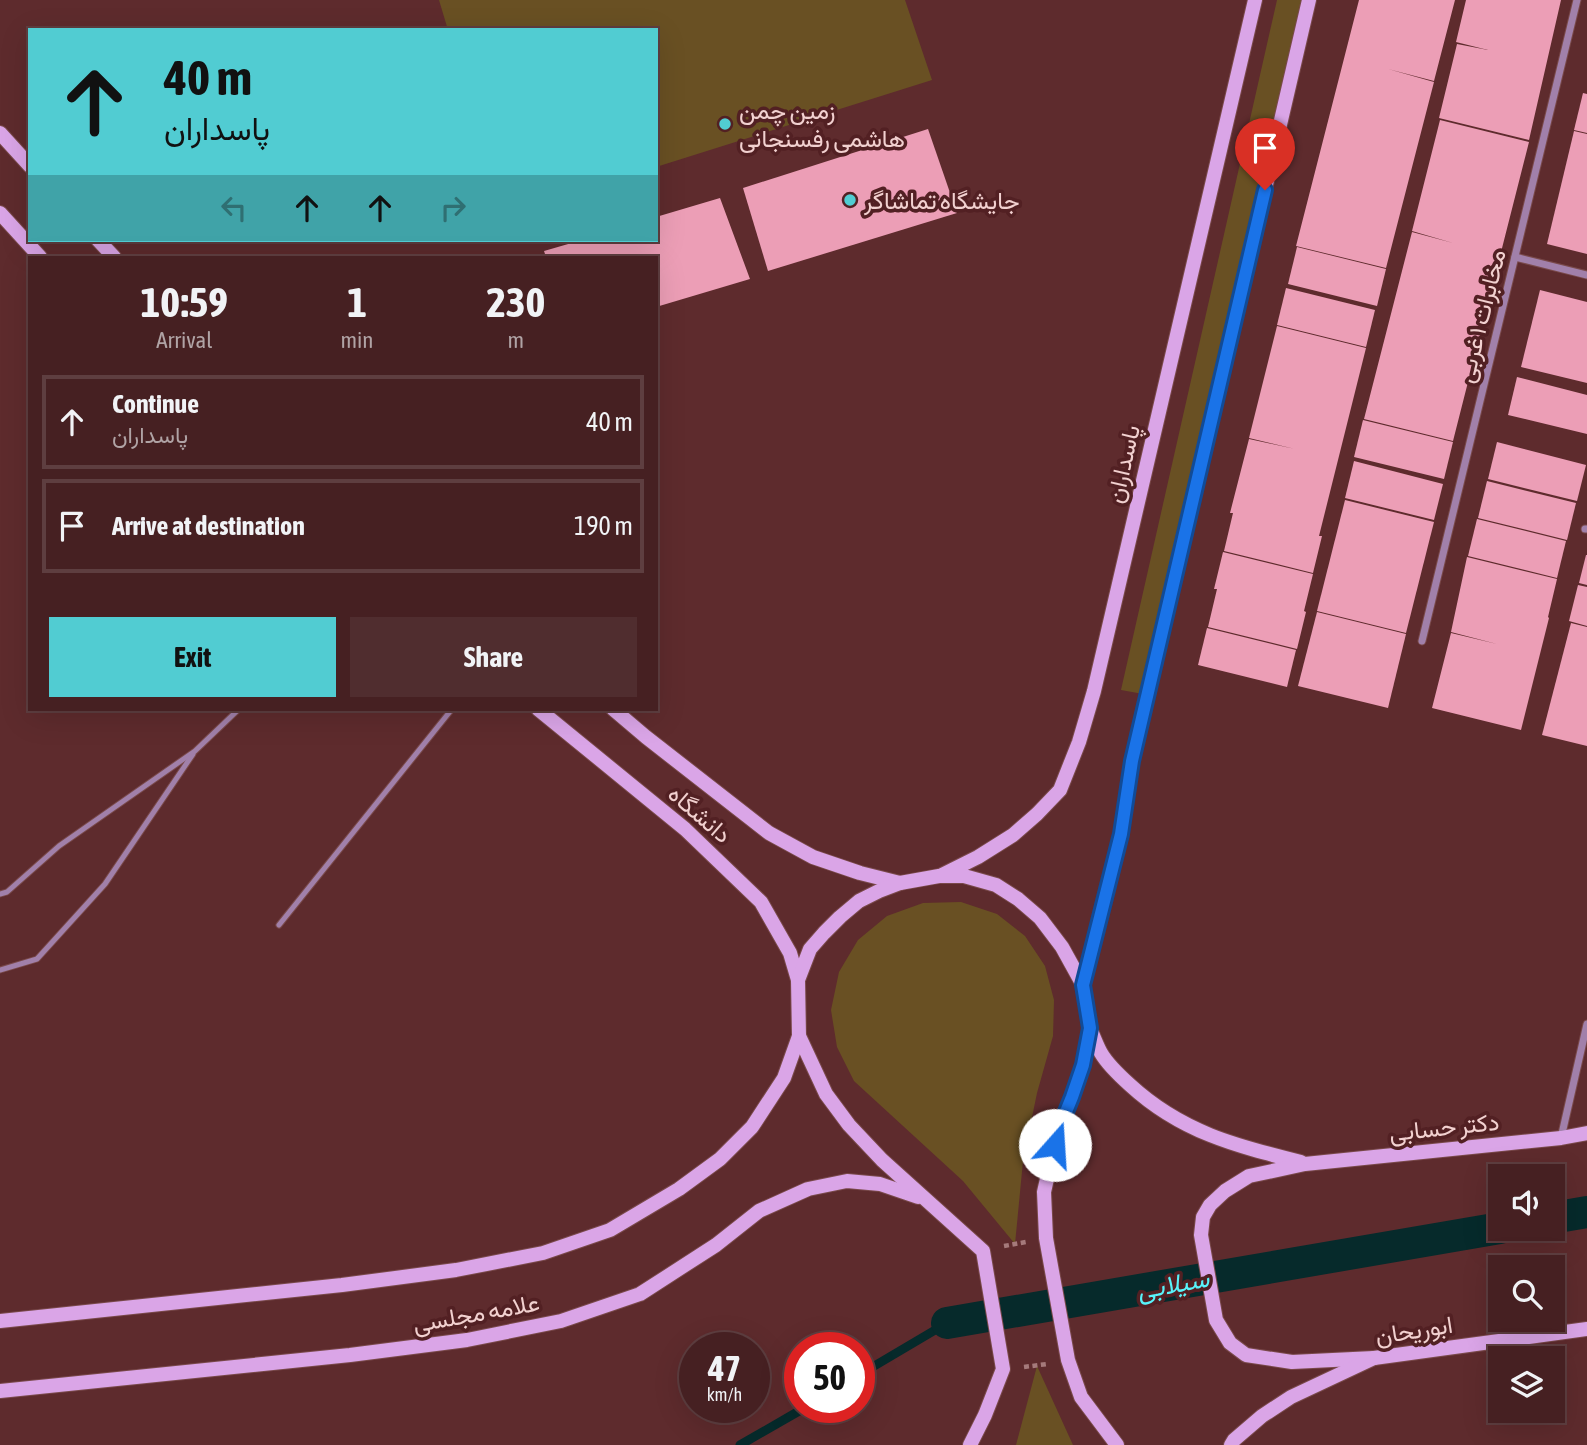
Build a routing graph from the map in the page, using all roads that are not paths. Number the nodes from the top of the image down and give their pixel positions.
1 (1255, 0) edge
2 (1309, 0) edge
3 (1577, 0) edge
4 (0, 133) edge
5 (28, 164) edge
6 (0, 213) edge
7 (100, 242) edge
8 (39, 256) edge
9 (113, 256) edge
10 (1515, 257) junction
11 (1587, 275) edge
12 (1422, 640) dead end
13 (237, 711) edge
14 (450, 711) edge
15 (540, 711) edge
16 (615, 711) edge
17 (195, 751) junction
18 (939, 876) junction
19 (900, 883) junction
20 (0, 894) edge
21 (279, 925) dead end
22 (0, 970) edge
23 (797, 980) junction
24 (1083, 985) junction
25 (1587, 1024) edge
26 (1090, 1028) junction
27 (799, 1036) junction
28 (1587, 1133) edge
29 (1561, 1138) junction
30 (1305, 1164) junction
31 (924, 1199) junction
32 (0, 1321) edge
33 (1587, 1329) edge
34 (1374, 1358) junction
35 (0, 1391) edge
36 (970, 1445) edge
37 (1117, 1445) edge
38 (1231, 1445) edge

1 - 18 main road, پاسداران
2 - 24 main road
3 - 10 street, مخابرات ۱ غربی
4 - 5 main road
6 - 8 main road
7 - 9 main road
10 - 11 street
10 - 12 street, مخابرات ۱ غربی
13 - 17 lane
14 - 21 lane
15 - 23 main road, دانشگاه
16 - 19 main road, دانشگاه
17 - 20 lane
17 - 22 lane
18 - 19 main road
18 - 24 main road
19 - 23 main road
23 - 27 main road
24 - 26 main road
25 - 29 street
26 - 30 main road
26 - 37 main road
27 - 31 main road
27 - 32 main road, علامه مجلسی
28 - 29 main road, دکتر حسابی
29 - 30 main road, دکتر حسابی
30 - 34 main road
31 - 35 main road, علامه مجلسی
31 - 36 main road
33 - 34 main road, ابوریحان
34 - 38 main road, ابوریحان

